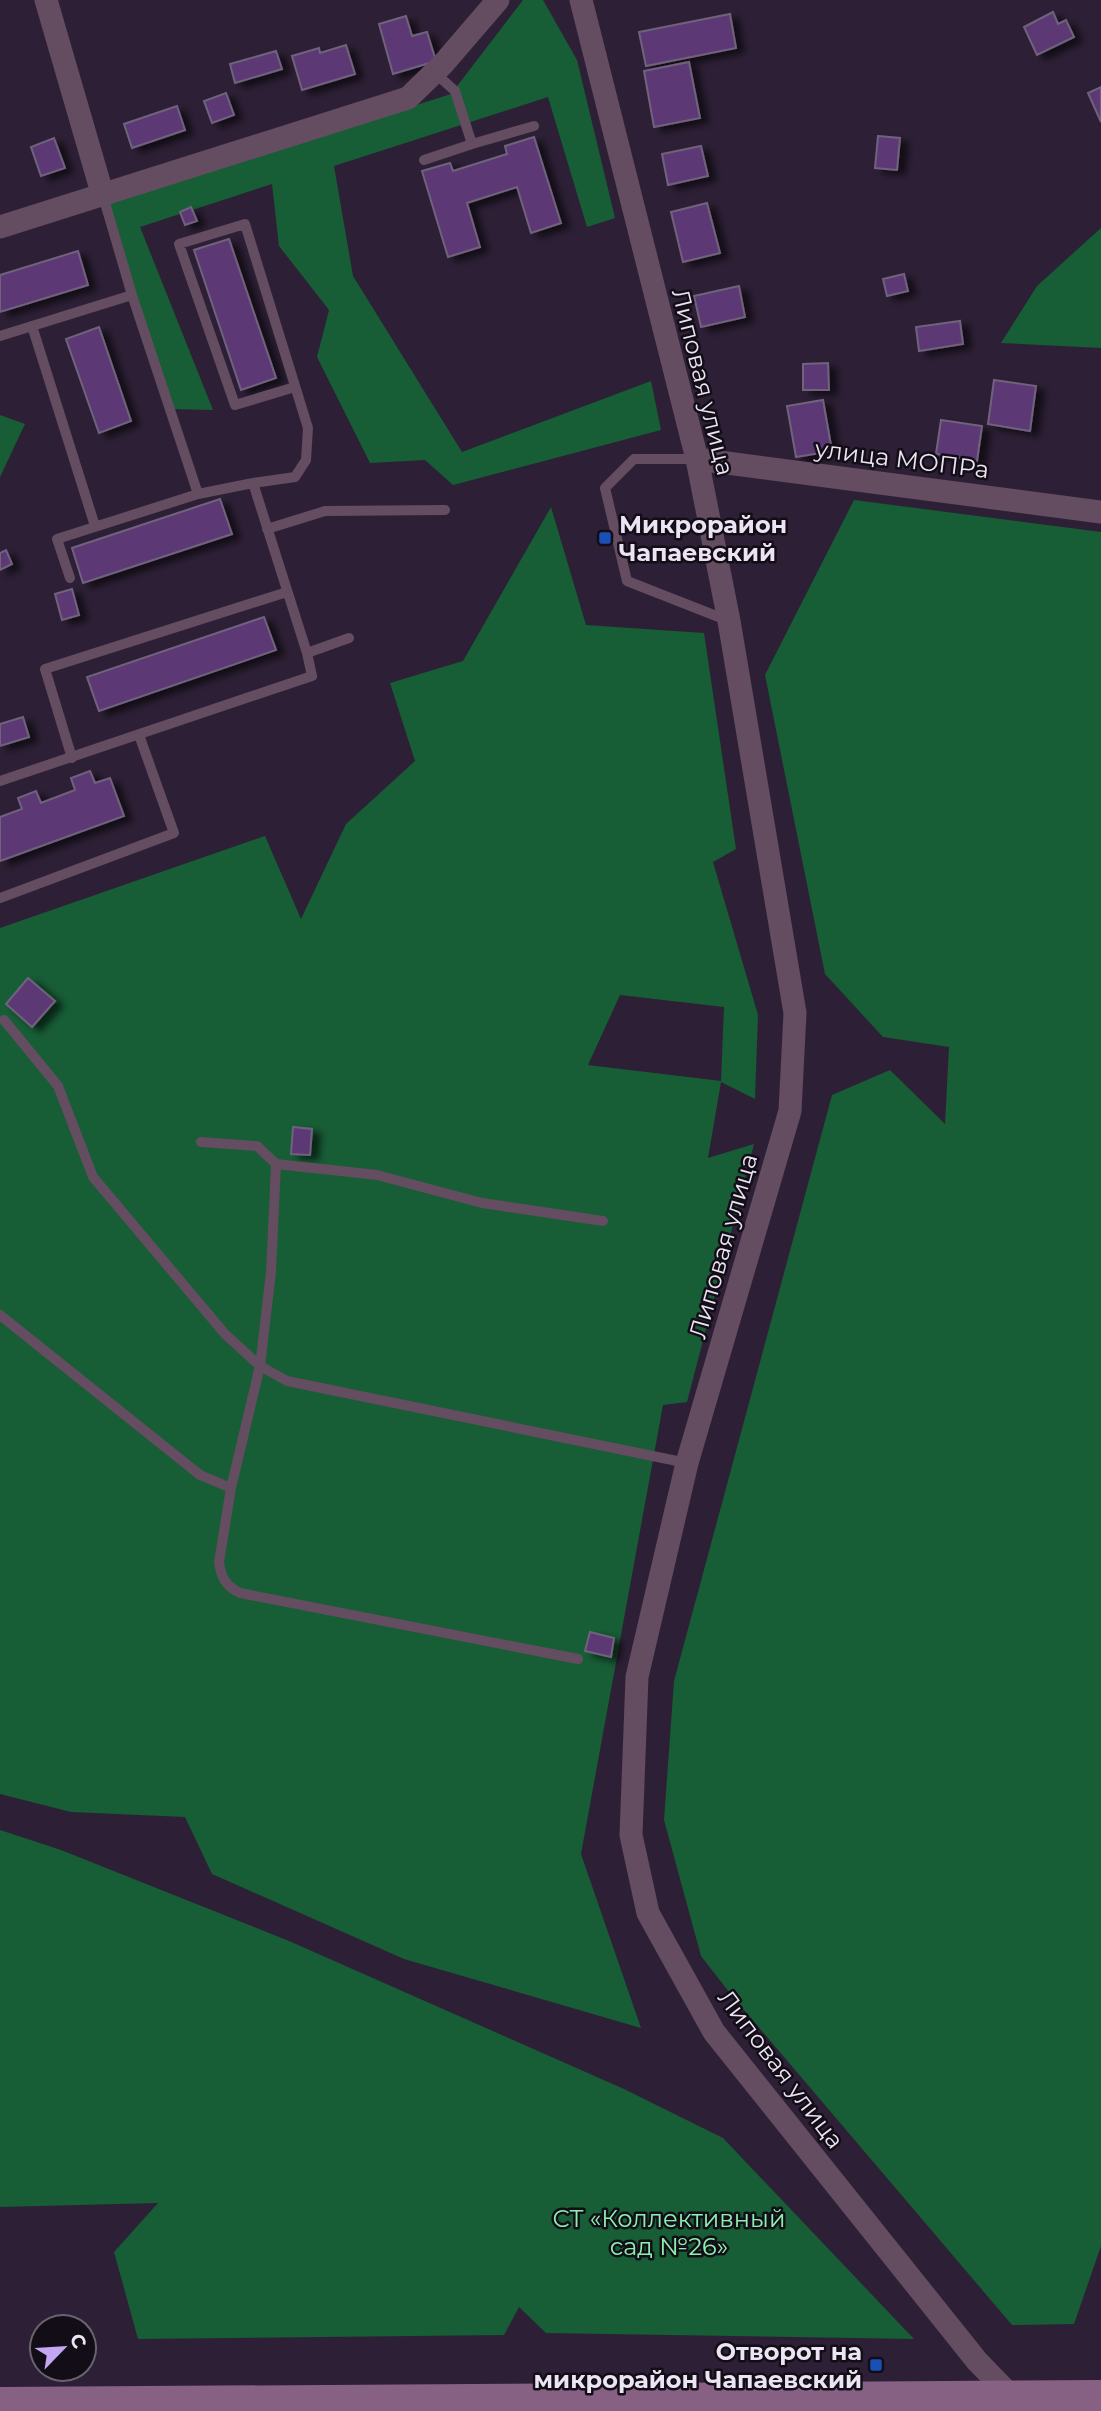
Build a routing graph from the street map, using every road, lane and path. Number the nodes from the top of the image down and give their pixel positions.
1 (46, 0) edge
2 (498, 0) edge
3 (581, 0) edge
4 (434, 72) junction
5 (534, 126) dead end
6 (472, 144) junction
7 (424, 160) dead end
8 (103, 196) junction
9 (0, 226) edge
10 (132, 295) junction
11 (32, 327) junction
12 (0, 336) edge
13 (295, 387) junction
14 (697, 459) junction
15 (253, 484) junction
16 (198, 494) junction
17 (445, 510) dead end
18 (1101, 512) edge
19 (95, 526) junction
20 (267, 529) junction
21 (70, 578) dead end
22 (288, 592) junction
23 (729, 621) junction
24 (349, 638) dead end
25 (307, 653) junction
26 (139, 735) junction
27 (72, 758) junction
28 (0, 780) edge
29 (0, 898) edge
30 (4, 1020) dead end
31 (201, 1142) dead end
32 (276, 1164) junction
33 (603, 1221) dead end
34 (0, 1315) edge
35 (260, 1366) junction
36 (687, 1463) junction
37 (231, 1488) junction
38 (578, 1659) dead end
39 (1011, 2396) junction
40 (1090, 2401) edge
41 (0, 2403) edge
42 (447, 2406) edge

1 - 8 street
2 - 4 street
3 - 14 street, Липовая улица
4 - 6 lane
4 - 8 street
5 - 6 lane
6 - 7 lane
8 - 9 street
8 - 10 lane
10 - 11 lane
10 - 16 lane
11 - 12 lane
11 - 19 lane
13 - 13 lane
13 - 15 lane
14 - 18 street, улица МОПРа
14 - 23 street, Липовая улица
14 - 23 lane
15 - 16 lane
15 - 20 lane
16 - 19 lane
17 - 20 lane
19 - 21 lane
20 - 22 lane
22 - 25 lane
22 - 27 lane
23 - 36 street, Липовая улица
24 - 25 lane
25 - 26 lane
26 - 27 lane
26 - 29 lane
27 - 28 lane
30 - 35 lane
31 - 32 lane
32 - 33 lane
32 - 35 lane
34 - 37 lane
35 - 36 lane
35 - 37 lane
36 - 39 street, Липовая улица
37 - 38 lane
39 - 40 main road
39 - 42 main road
41 - 42 main road

